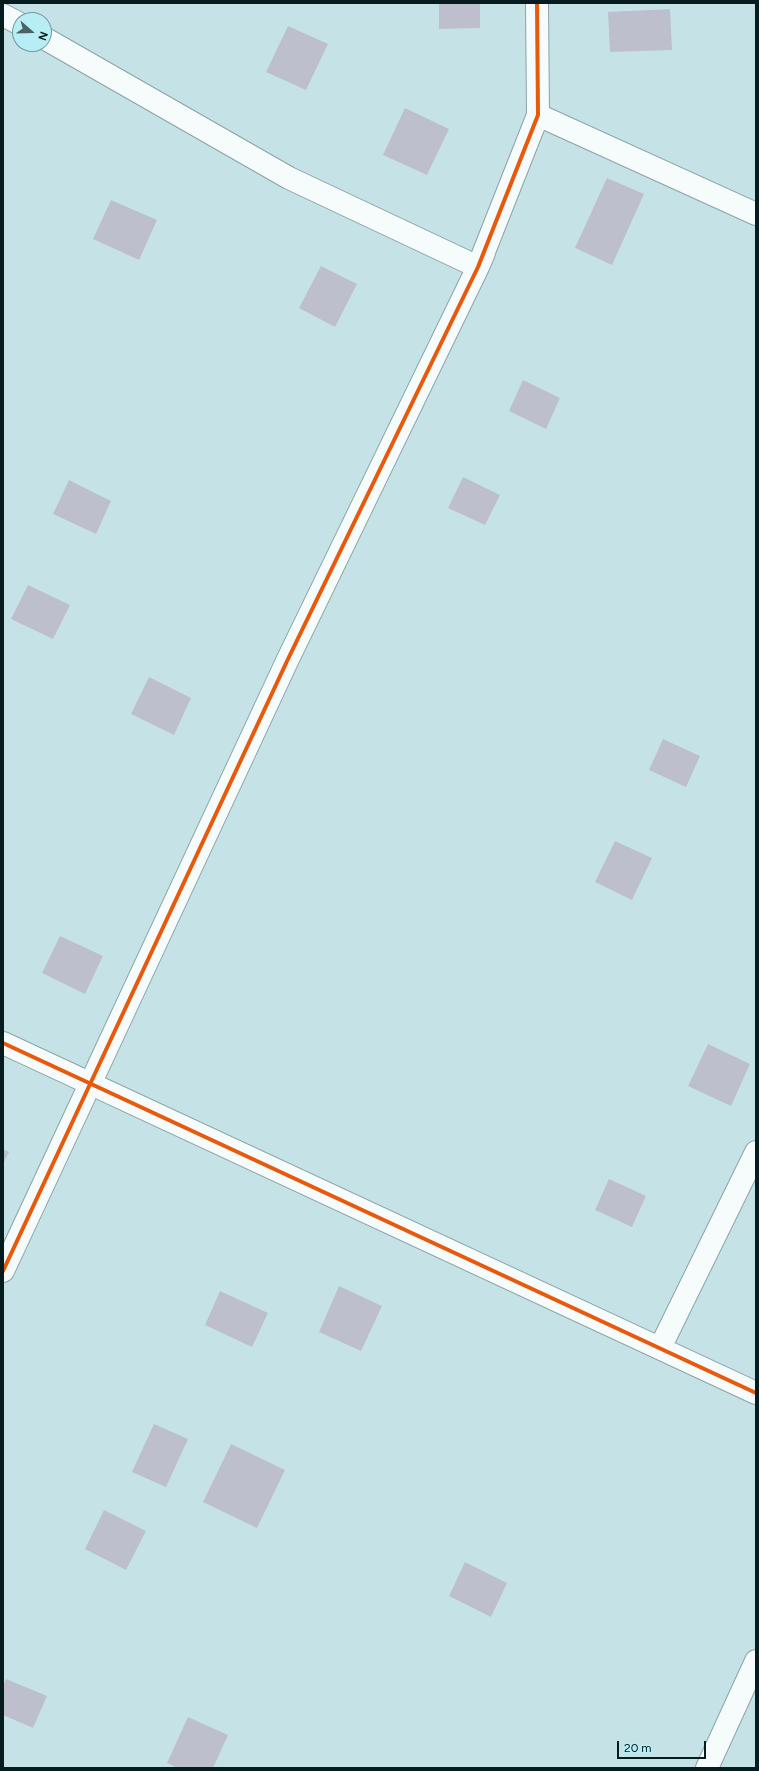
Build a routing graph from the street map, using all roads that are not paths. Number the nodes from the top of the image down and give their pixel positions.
1 (537, 3) edge
2 (3, 15) edge
3 (12, 20) edge
4 (52, 43) edge
5 (538, 115) junction
6 (756, 214) edge
7 (478, 267) junction
8 (3, 1043) edge
9 (90, 1083) junction
10 (756, 1152) edge
11 (3, 1271) edge
12 (660, 1348) junction
13 (756, 1393) edge
14 (756, 1661) edge
15 (707, 1768) edge

1 - 5 street
2 - 3 street
4 - 7 street
5 - 6 street
5 - 7 street
7 - 9 street
8 - 9 street
9 - 11 street
9 - 12 street
10 - 12 street
12 - 13 street
14 - 15 street

